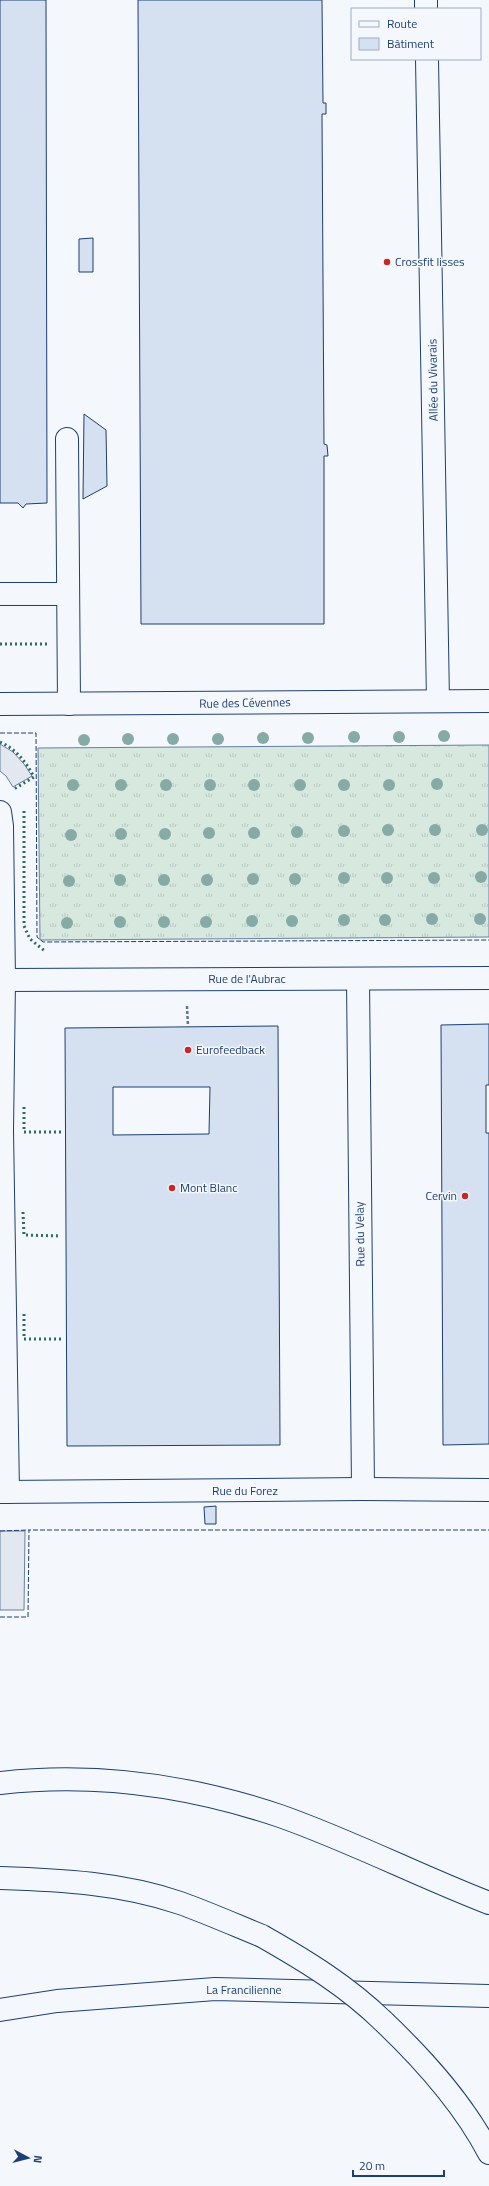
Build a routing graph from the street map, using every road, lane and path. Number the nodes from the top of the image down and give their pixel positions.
1 (427, 60) edge
2 (67, 439) dead end
3 (0, 594) edge
4 (67, 594) junction
5 (489, 700) edge
6 (438, 701) junction
7 (0, 704) edge
8 (69, 704) junction
9 (0, 812) edge
10 (489, 978) edge
11 (358, 979) junction
12 (4, 980) junction
13 (1, 1131) edge
14 (363, 1488) junction
15 (489, 1490) edge
16 (4, 1492) edge
17 (0, 1783) edge
18 (0, 1878) edge
19 (489, 1903) edge
20 (489, 1996) edge
21 (0, 2010) edge
22 (489, 2153) edge

1 - 6 main road, Allée du Vivarais
2 - 4 main road
3 - 4 main road
4 - 8 main road
5 - 6 main road, Rue des Cévennes
6 - 8 main road, Rue des Cévennes
7 - 8 main road, Rue des Cévennes
9 - 12 main road
10 - 11 main road, Rue de l'Aubrac
11 - 12 main road, Rue de l'Aubrac
11 - 14 main road, Rue du Velay
12 - 13 main road
13 - 16 main road
14 - 15 main road, Rue du Forez
14 - 16 main road, Rue du Forez
17 - 19 main road
18 - 22 main road, bridge
20 - 21 main road, La Francilienne

